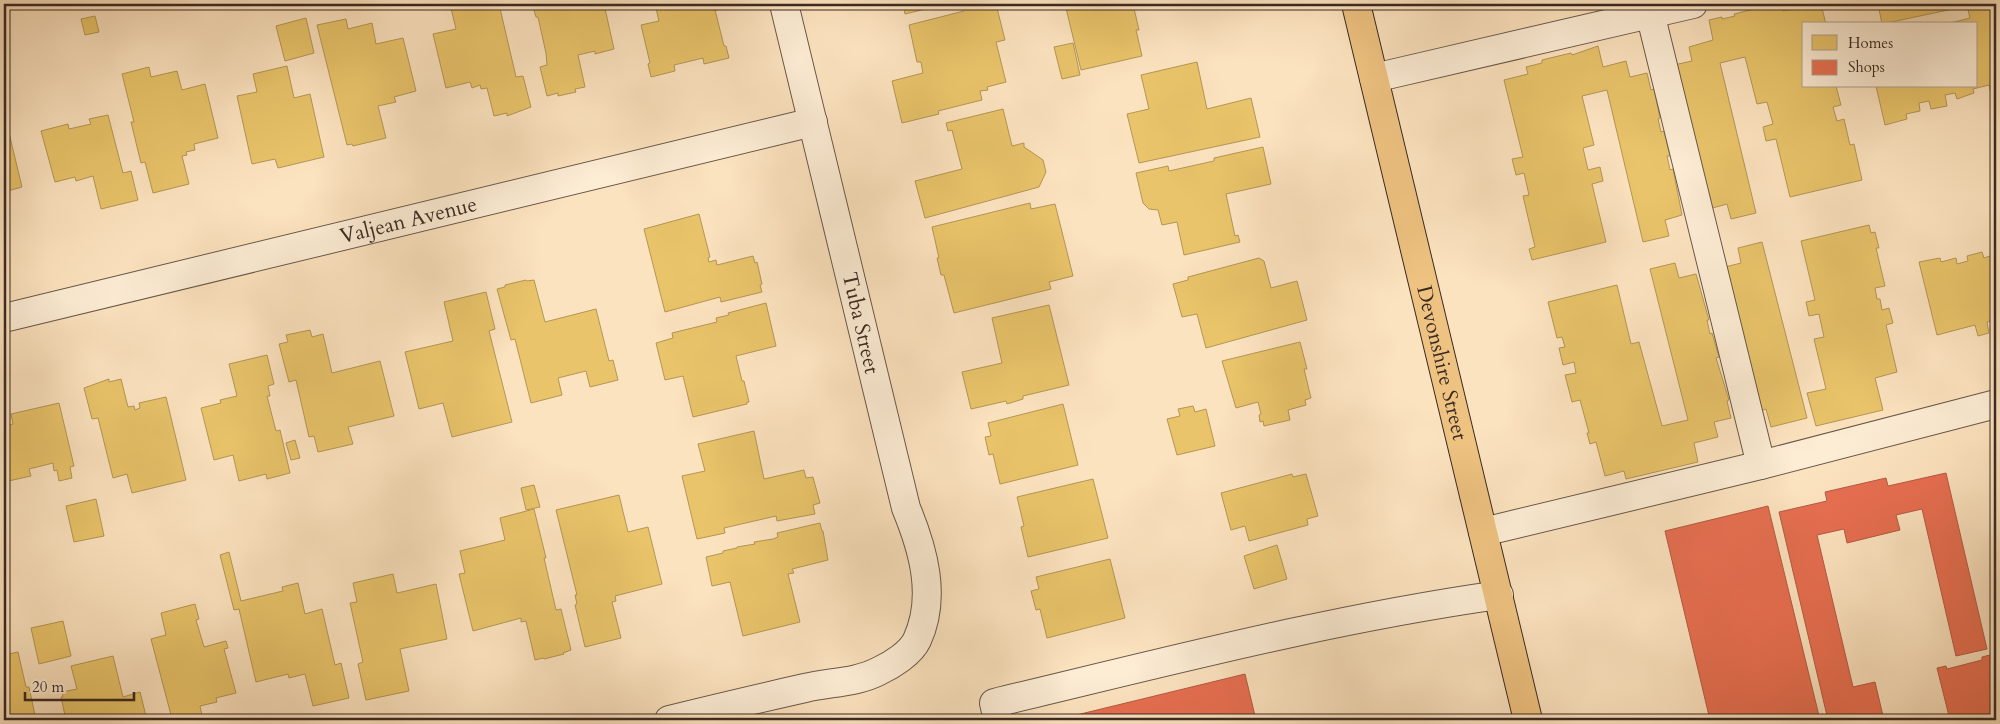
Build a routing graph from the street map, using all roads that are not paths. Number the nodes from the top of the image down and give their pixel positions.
1 (784, 4) edge
2 (1356, 4) edge
3 (1692, 4) edge
4 (1650, 13) junction
5 (1374, 78) junction
6 (813, 122) junction
7 (4, 318) edge
8 (1996, 404) edge
9 (1761, 465) junction
10 (1483, 532) junction
11 (1500, 595) junction
12 (669, 720) edge
13 (998, 720) edge
14 (1528, 720) edge

1 - 6 street, Tuba Street
2 - 5 main road, Devonshire Street
3 - 4 street
4 - 5 street
4 - 9 street
5 - 10 main road, Devonshire Street
6 - 7 street, Valjean Avenue
6 - 12 street, Tuba Street
8 - 9 street
9 - 10 street
10 - 11 main road, Devonshire Street
11 - 13 street
11 - 14 main road, Devonshire Street

